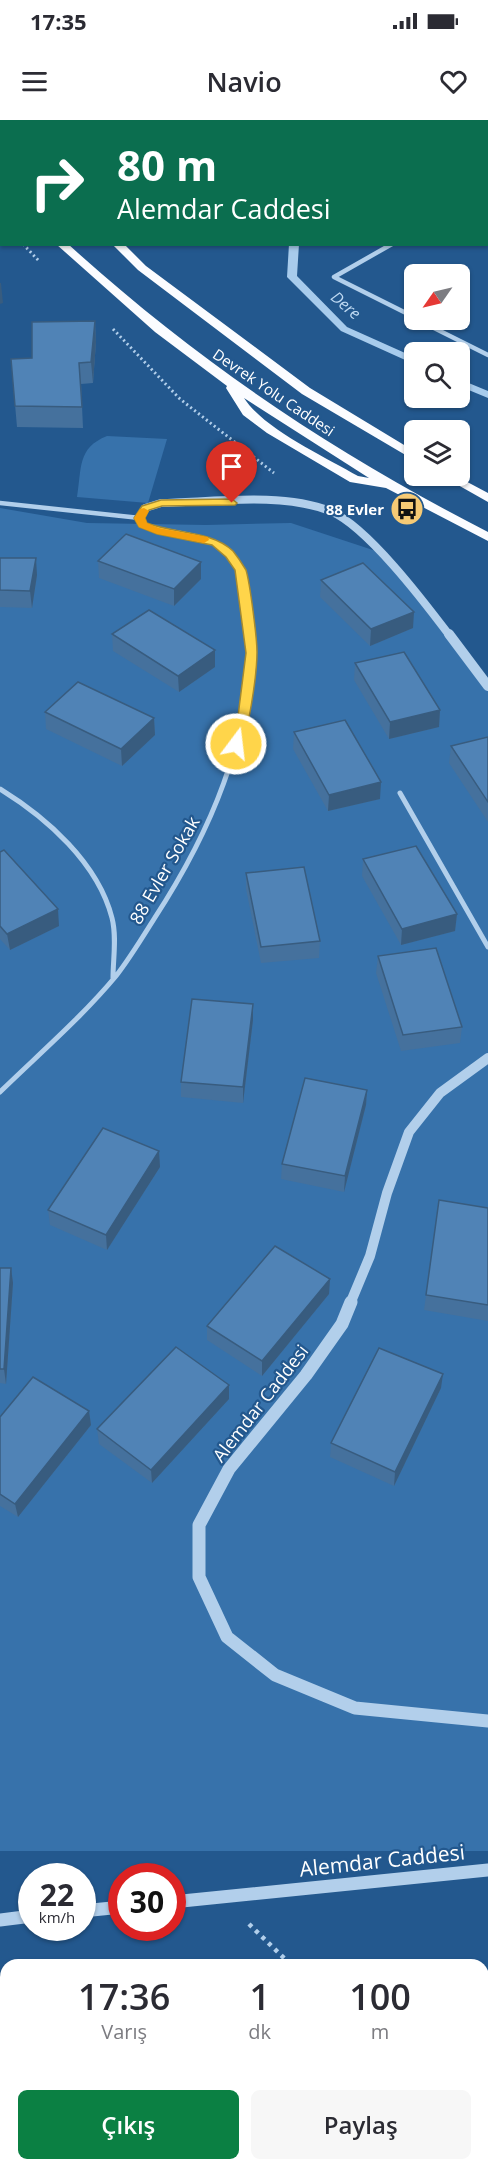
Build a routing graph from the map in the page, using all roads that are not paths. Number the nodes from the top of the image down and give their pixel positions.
1 (63, 246) edge
2 (119, 246) edge
3 (388, 246) edge
4 (404, 313) edge
5 (438, 330) edge
6 (488, 355) edge
7 (404, 450) edge
8 (466, 486) edge
9 (488, 498) edge
10 (0, 503) edge
11 (140, 518) junction
12 (488, 537) edge
13 (488, 686) edge
14 (0, 789) edge
15 (400, 792) dead end
16 (488, 947) edge
17 (113, 978) junction
18 (488, 1058) edge
19 (0, 1092) edge
20 (488, 1721) edge
21 (488, 1870) edge
22 (186, 1901) edge
23 (18, 1918) edge
24 (0, 1920) edge

1 - 12 highway, Devrek Yolu Caddesi
2 - 7 highway, Devrek Yolu Caddesi
3 - 4 street
5 - 6 street
8 - 9 highway
10 - 11 street
11 - 13 street
11 - 17 street, 88 Evler Sokak
14 - 17 street, 88 Evler Sokak
15 - 16 street
17 - 19 street, 88 Evler Sokak
18 - 20 street, Alemdar Caddesi
21 - 22 street, Alemdar Caddesi
23 - 24 street

